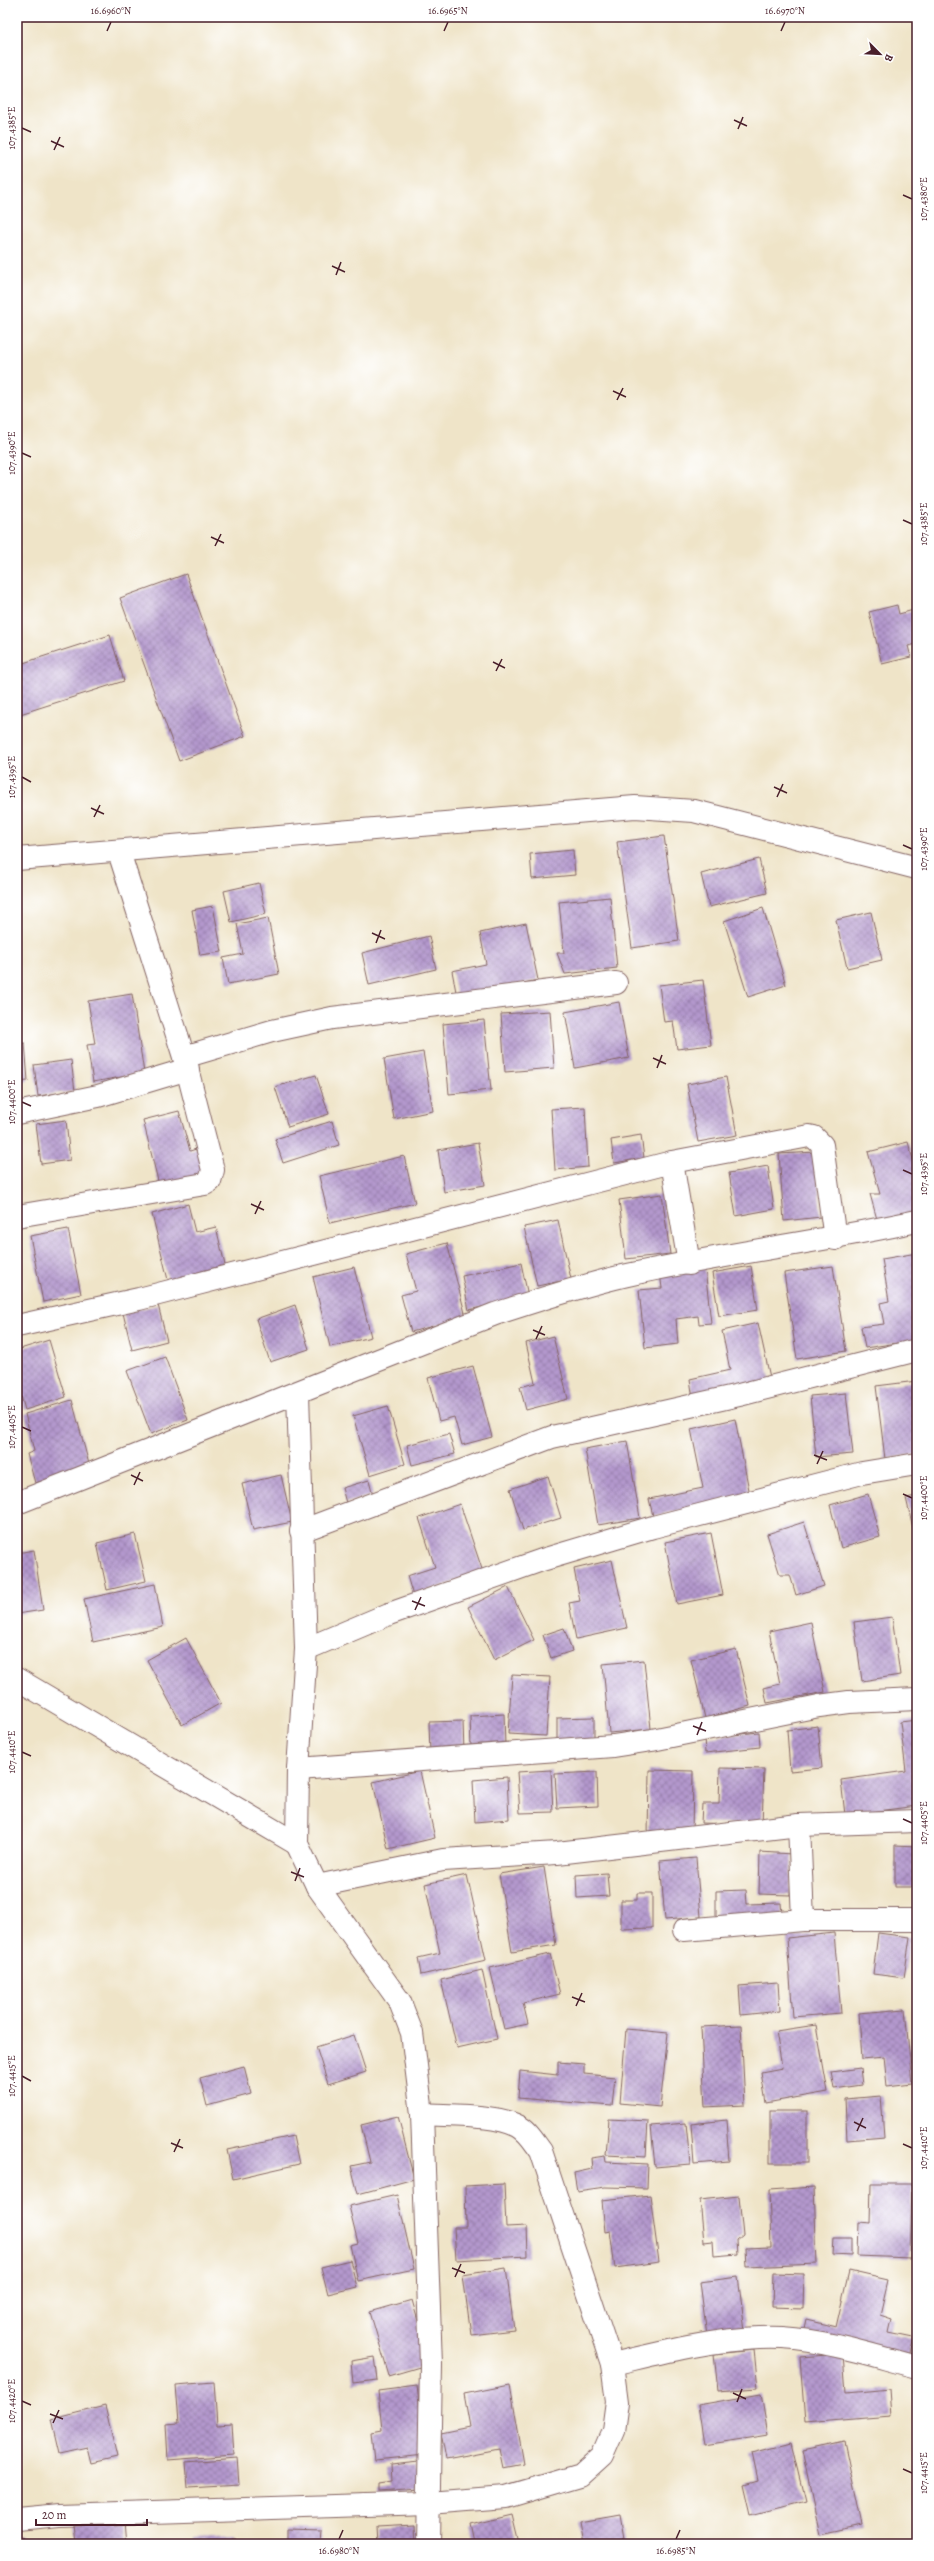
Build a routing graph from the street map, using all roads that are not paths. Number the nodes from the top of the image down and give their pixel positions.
1 (118, 852) junction
2 (17, 859) edge
3 (917, 868) edge
4 (616, 983) dead end
5 (186, 1063) junction
6 (17, 1113) edge
7 (672, 1162) junction
8 (17, 1216) edge
9 (917, 1222) edge
10 (835, 1239) junction
11 (689, 1264) junction
12 (17, 1326) edge
13 (917, 1350) edge
14 (298, 1393) junction
15 (917, 1464) edge
16 (17, 1503) edge
17 (302, 1531) junction
18 (306, 1649) junction
19 (17, 1679) edge
20 (917, 1699) edge
21 (298, 1769) junction
22 (917, 1821) edge
23 (799, 1825) junction
24 (298, 1844) junction
25 (317, 1886) junction
26 (803, 1920) junction
27 (917, 1920) edge
28 (684, 1930) dead end
29 (422, 2114) junction
30 (612, 2364) junction
31 (917, 2366) edge
32 (429, 2503) junction
33 (17, 2519) edge
34 (428, 2544) edge

1 - 2 street
1 - 3 street
1 - 5 street
4 - 5 street
5 - 6 street
5 - 8 street
7 - 10 street
7 - 11 street
7 - 12 street
9 - 10 street
10 - 11 street
11 - 14 street
13 - 17 street
14 - 16 street
14 - 17 street
15 - 18 street
17 - 18 street
18 - 21 street
19 - 24 street
20 - 21 street
21 - 24 street
22 - 23 street
23 - 25 street
23 - 26 street
24 - 25 street
25 - 29 street
26 - 27 street
26 - 28 street
29 - 30 street
29 - 32 street
30 - 31 street
30 - 32 street
32 - 33 street
32 - 34 street

